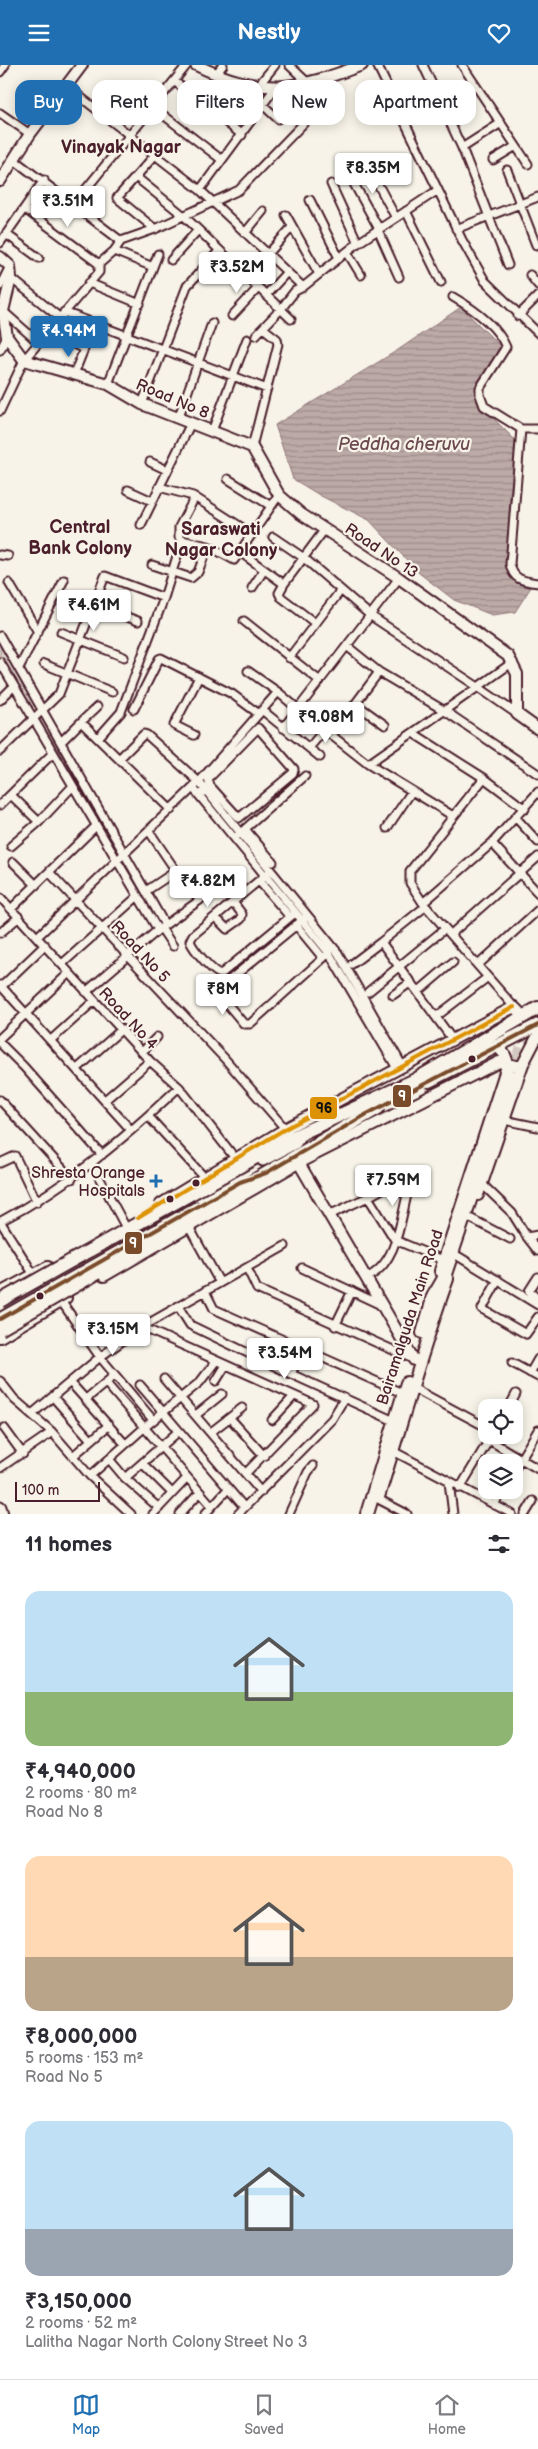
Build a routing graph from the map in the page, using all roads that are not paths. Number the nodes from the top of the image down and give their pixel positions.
1 (5, 65) edge
2 (82, 65) edge
3 (188, 65) edge
4 (196, 65) edge
5 (223, 65) edge
6 (274, 65) edge
7 (289, 65) edge
8 (362, 65) edge
9 (377, 65) edge
10 (423, 65) edge
11 (462, 65) edge
12 (0, 72) edge
13 (216, 75) junction
14 (328, 78) junction
15 (69, 80) edge
16 (234, 80) edge
17 (263, 80) edge
18 (305, 80) edge
19 (320, 80) edge
20 (174, 81) junction
21 (167, 90) edge
22 (273, 91) edge
23 (82, 98) edge
24 (263, 105) joint
25 (0, 113) edge
26 (273, 114) edge
27 (167, 118) edge
28 (501, 123) junction
29 (36, 125) edge
30 (138, 125) edge
31 (249, 125) edge
32 (30, 134) junction
33 (130, 134) junction
34 (242, 135) junction
35 (516, 146) junction
36 (462, 148) junction
37 (155, 155) junction
38 (13, 159) junction
39 (493, 160) dead end
40 (222, 161) junction
41 (367, 164) dead end
42 (528, 164) dead end
43 (507, 170) dead end
44 (347, 171) dead end
45 (136, 177) junction
46 (44, 180) junction
47 (0, 181) edge
48 (331, 184) dead end
49 (86, 189) dead end
50 (200, 190) junction
51 (438, 190) junction
52 (538, 197) edge
53 (310, 200) dead end
54 (212, 202) junction
55 (519, 205) junction
56 (24, 209) junction
57 (263, 211) dead end
58 (406, 211) junction
59 (286, 215) dead end
60 (489, 215) junction
61 (184, 216) junction
62 (396, 218) junction
63 (292, 227) junction
64 (155, 229) junction
65 (456, 229) junction
66 (198, 230) junction
67 (378, 230) junction
68 (245, 233) junction
69 (6, 235) junction
70 (121, 241) junction
71 (0, 243) edge
72 (358, 243) junction
73 (536, 245) dead end
74 (114, 251) junction
75 (218, 251) junction
76 (347, 252) junction
77 (158, 254) dead end
78 (268, 254) junction
79 (0, 257) edge
80 (39, 258) dead end
81 (339, 258) junction
82 (171, 260) dead end
83 (100, 264) junction
84 (508, 265) dead end
85 (10, 266) junction
86 (153, 267) junction
87 (287, 272) junction
88 (319, 275) junction
89 (361, 275) dead end
90 (530, 275) dead end
91 (399, 277) dead end
92 (11, 278) junction
93 (441, 282) dead end
94 (90, 283) junction
95 (538, 285) edge
96 (0, 286) edge
97 (303, 287) junction
98 (258, 288) junction
99 (266, 295) junction
100 (452, 297) dead end
101 (538, 297) edge
102 (140, 304) junction
103 (281, 309) junction
104 (3, 311) junction
105 (62, 314) junction
106 (232, 316) dead end
107 (518, 316) junction
108 (291, 319) dead end
109 (212, 323) dead end
110 (94, 325) junction
111 (263, 328) junction
112 (47, 331) junction
113 (538, 333) edge
114 (256, 335) dead end
115 (7, 337) junction
116 (127, 337) junction
117 (246, 339) dead end
118 (38, 342) junction
119 (84, 349) junction
120 (0, 350) edge
121 (163, 351) junction
122 (24, 360) junction
123 (198, 365) junction
124 (74, 374) junction
125 (231, 377) junction
126 (108, 384) junction
127 (267, 389) junction
128 (0, 392) edge
129 (7, 397) junction
130 (142, 404) junction
131 (0, 411) edge
132 (178, 419) junction
133 (191, 423) junction
134 (521, 429) junction
135 (538, 429) edge
136 (212, 431) junction
137 (252, 447) junction
138 (150, 462) dead end
139 (167, 471) junction
140 (228, 479) dead end
141 (159, 487) junction
142 (128, 490) dead end
143 (279, 495) junction
144 (195, 497) junction
145 (152, 501) junction
146 (272, 506) junction
147 (141, 525) dead end
148 (325, 529) junction
149 (252, 534) junction
150 (273, 537) dead end
151 (182, 540) junction
152 (208, 546) junction
153 (240, 552) junction
154 (304, 558) junction
155 (152, 565) dead end
156 (264, 570) junction
157 (173, 572) junction
158 (399, 578) junction
159 (64, 580) dead end
160 (9, 583) dead end
161 (538, 583) edge
162 (284, 585) junction
163 (252, 588) dead end
164 (341, 590) junction
165 (164, 597) junction
166 (93, 605) junction
167 (371, 615) junction
168 (138, 621) dead end
169 (244, 621) dead end
170 (314, 623) junction
171 (38, 632) junction
172 (61, 632) dead end
173 (0, 636) edge
174 (79, 639) junction
175 (348, 647) junction
176 (124, 657) dead end
177 (289, 658) junction
178 (0, 663) edge
179 (513, 663) junction
180 (44, 664) dead end
181 (19, 668) junction
182 (248, 671) dead end
183 (66, 673) junction
184 (379, 673) junction
185 (199, 677) junction
186 (320, 681) junction
187 (14, 686) junction
188 (478, 687) junction
189 (112, 692) dead end
190 (278, 692) junction
191 (2, 695) edge
192 (356, 704) junction
193 (97, 707) dead end
194 (42, 709) junction
195 (134, 709) dead end
196 (298, 709) junction
197 (445, 711) junction
198 (260, 712) junction
199 (518, 714) junction
200 (32, 718) junction
201 (81, 722) junction
202 (385, 725) dead end
203 (283, 728) junction
204 (538, 729) edge
205 (324, 730) junction
206 (413, 733) junction
207 (194, 735) dead end
208 (332, 735) junction
209 (98, 738) junction
210 (61, 742) junction
211 (308, 748) junction
212 (0, 751) edge
213 (53, 753) junction
214 (320, 757) dead end
215 (119, 759) junction
216 (368, 764) junction
217 (538, 774) edge
218 (305, 776) dead end
219 (484, 778) junction
220 (199, 782) junction
221 (72, 787) junction
222 (193, 788) junction
223 (210, 791) junction
224 (412, 791) junction
225 (538, 792) edge
226 (11, 795) junction
227 (199, 796) junction
228 (0, 805) edge
229 (525, 809) junction
230 (171, 810) junction
231 (453, 816) junction
232 (517, 819) junction
233 (39, 822) junction
234 (95, 827) junction
235 (388, 828) dead end
236 (149, 831) junction
237 (240, 834) junction
238 (538, 842) edge
239 (492, 843) junction
240 (12, 845) dead end
241 (124, 853) junction
242 (538, 857) edge
243 (117, 861) junction
244 (13, 862) dead end
245 (273, 862) dead end
246 (176, 871) junction
247 (49, 872) junction
248 (519, 874) junction
249 (265, 876) junction
250 (36, 885) junction
251 (146, 891) junction
252 (538, 893) edge
253 (138, 896) junction
254 (1, 898) edge
255 (76, 901) junction
256 (233, 902) junction
257 (422, 906) junction
258 (11, 909) junction
259 (538, 910) edge
260 (292, 915) junction
261 (19, 917) junction
262 (216, 917) junction
263 (304, 918) junction
264 (296, 925) junction
265 (161, 927) junction
266 (101, 928) junction
267 (442, 932) dead end
268 (0, 933) edge
269 (451, 934) junction
270 (37, 937) junction
271 (381, 942) junction
272 (45, 945) junction
273 (172, 946) dead end
274 (326, 955) junction
275 (126, 956) junction
276 (339, 961) junction
277 (453, 962) dead end
278 (62, 964) junction
279 (352, 964) dead end
280 (478, 965) junction
281 (400, 967) junction
282 (69, 973) junction
283 (484, 980) dead end
284 (411, 981) junction
285 (0, 986) edge
286 (86, 991) junction
287 (418, 991) junction
288 (368, 992) dead end
289 (394, 995) dead end
290 (94, 1001) junction
291 (514, 1007) junction
292 (538, 1008) edge
293 (26, 1013) junction
294 (437, 1017) junction
295 (520, 1020) junction
296 (538, 1025) edge
297 (122, 1030) junction
298 (538, 1035) edge
299 (157, 1037) dead end
300 (0, 1038) edge
301 (452, 1039) junction
302 (51, 1041) junction
303 (0, 1043) edge
304 (498, 1047) junction
305 (142, 1052) junction
306 (150, 1061) junction
307 (508, 1063) junction
308 (401, 1068) junction
309 (77, 1069) junction
310 (516, 1071) junction
311 (179, 1087) junction
312 (0, 1100) edge
313 (105, 1100) junction
314 (148, 1116) junction
315 (504, 1120) junction
316 (538, 1127) edge
317 (131, 1130) junction
318 (291, 1136) junction
319 (272, 1137) joint
320 (102, 1155) junction
321 (235, 1157) junction
322 (297, 1160) junction
323 (0, 1163) edge
324 (92, 1164) junction
325 (266, 1173) junction
326 (204, 1177) junction
327 (72, 1179) junction
328 (482, 1183) junction
329 (368, 1197) junction
330 (37, 1202) junction
331 (329, 1215) junction
332 (470, 1218) junction
333 (0, 1221) edge
334 (125, 1226) junction
335 (189, 1227) junction
336 (538, 1235) edge
337 (527, 1237) junction
338 (510, 1239) dead end
339 (395, 1240) junction
340 (285, 1246) dead end
341 (538, 1251) edge
342 (456, 1255) junction
343 (443, 1260) junction
344 (246, 1268) junction
345 (302, 1268) dead end
346 (34, 1275) junction
347 (538, 1277) edge
348 (366, 1278) junction
349 (498, 1280) junction
350 (220, 1283) junction
351 (205, 1291) junction
352 (352, 1291) junction
353 (0, 1293) edge
354 (432, 1299) junction
355 (538, 1299) edge
356 (0, 1301) edge
357 (61, 1301) junction
358 (382, 1305) junction
359 (538, 1305) edge
360 (178, 1306) junction
361 (16, 1310) junction
362 (538, 1317) edge
363 (0, 1319) edge
364 (335, 1326) junction
365 (142, 1327) junction
366 (0, 1329) edge
367 (13, 1329) junction
368 (0, 1337) edge
369 (303, 1349) junction
370 (100, 1357) junction
371 (538, 1359) edge
372 (414, 1360) junction
373 (216, 1361) junction
374 (512, 1363) dead end
375 (226, 1365) junction
376 (530, 1373) junction
377 (290, 1374) junction
378 (115, 1375) junction
379 (538, 1377) edge
380 (164, 1379) dead end
381 (0, 1381) edge
382 (216, 1381) dead end
383 (70, 1382) junction
384 (106, 1383) junction
385 (140, 1385) dead end
386 (407, 1388) junction
387 (516, 1394) dead end
388 (222, 1395) dead end
389 (294, 1396) junction
390 (53, 1397) junction
391 (182, 1397) junction
392 (86, 1399) junction
393 (344, 1399) junction
394 (513, 1399) edge
395 (139, 1403) junction
396 (131, 1409) junction
397 (242, 1409) dead end
398 (162, 1412) junction
399 (32, 1414) junction
400 (196, 1415) junction
401 (230, 1418) junction
402 (153, 1420) junction
403 (272, 1420) dead end
404 (392, 1420) junction
405 (478, 1423) edge
406 (109, 1425) junction
407 (144, 1427) junction
408 (4, 1428) dead end
409 (538, 1430) edge
410 (179, 1431) junction
411 (52, 1432) junction
412 (211, 1433) junction
413 (91, 1440) junction
414 (124, 1444) junction
415 (487, 1444) edge
416 (499, 1444) edge
417 (161, 1446) junction
418 (393, 1451) junction
419 (23, 1454) junction
420 (513, 1454) edge
421 (523, 1454) edge
422 (73, 1456) junction
423 (264, 1456) junction
424 (110, 1459) junction
425 (523, 1461) edge
426 (142, 1463) junction
427 (313, 1466) dead end
428 (0, 1468) edge
429 (538, 1469) edge
430 (246, 1473) junction
431 (90, 1476) junction
432 (125, 1477) junction
433 (186, 1478) junction
434 (449, 1482) junction
435 (460, 1488) junction
436 (228, 1489) junction
437 (200, 1492) junction
438 (260, 1492) junction
439 (172, 1493) junction
440 (378, 1499) junction
441 (497, 1499) edge
442 (533, 1501) dead end
443 (494, 1505) junction
444 (212, 1506) junction
445 (0, 1507) edge
446 (244, 1507) junction
447 (158, 1508) junction
448 (2, 1514) edge
449 (131, 1514) edge
450 (153, 1514) edge
451 (180, 1514) edge
452 (205, 1514) edge
453 (238, 1514) edge
454 (289, 1514) edge
455 (362, 1514) edge
456 (368, 1514) edge
457 (372, 1514) edge
458 (406, 1514) edge
459 (453, 1514) edge
460 (512, 1514) edge
461 (525, 1514) edge

1 - 12 street
2 - 15 street
3 - 20 street
4 - 13 street
5 - 13 street
6 - 17 street
7 - 18 street
8 - 14 street
9 - 51 street
10 - 36 street
11 - 28 street
13 - 16 street
14 - 19 street
14 - 54 street
20 - 21 street
20 - 34 street
22 - 24 street
23 - 33 street
24 - 26 street
25 - 32 street
27 - 40 street
28 - 35 street
28 - 36 street
29 - 32 street
30 - 33 street
31 - 34 street
32 - 38 street
33 - 37 street
33 - 49 street
34 - 40 street
35 - 39 street
35 - 42 street
36 - 60 street
37 - 45 street
37 - 50 street
38 - 46 street
38 - 47 street
40 - 50 street
41 - 62 street
43 - 55 street
44 - 67 street
45 - 61 street
45 - 64 street
46 - 56 street
46 - 70 street
48 - 72 street
50 - 54 street
51 - 58 street
51 - 65 street
52 - 55 street
53 - 81 street
54 - 61 street
54 - 68 street
55 - 60 street
55 - 73 street
56 - 69 street
56 - 83 street
57 - 68 street
58 - 62 street
58 - 93 street
59 - 63 street
60 - 65 street
60 - 84 street
61 - 64 street
61 - 66 street
62 - 67 street
63 - 78 street
63 - 88 street
64 - 70 street
65 - 107 street
66 - 75 street
66 - 82 street
67 - 72 street
67 - 91 street
68 - 78 street
69 - 71 street
69 - 80 street
70 - 74 street
72 - 76 street
74 - 83 street
74 - 86 street
75 - 98 street
75 - 121 street
76 - 81 street
76 - 89 street
77 - 86 street
78 - 87 street
79 - 85 street
81 - 88 street
83 - 94 street
85 - 92 street
85 - 96 street
86 - 102 street
87 - 97 street
87 - 99 street
88 - 97 street
90 - 95 street
92 - 104 street
92 - 105 street
94 - 102 street
94 - 105 street
97 - 103 street
98 - 99 street
98 - 106 street
99 - 103 street
100 - 134 street
101 - 107 street
102 - 116 street
103 - 108 street
103 - 111 street
104 - 115 street
104 - 118 street
105 - 110 street
105 - 112 street
107 - 113 street
109 - 123 street
110 - 116 street
110 - 119 street
111 - 114 street
111 - 127 street
112 - 118 street
112 - 119 street
115 - 120 street
115 - 122 street
116 - 121 street
116 - 126 street
117 - 125 street
118 - 122 street
119 - 124 street
121 - 123 street
121 - 130 street
122 - 124 street, Road No 8
122 - 129 street
123 - 125 street
123 - 132 street
124 - 126 street, Road No 8
125 - 127 street
125 - 136 street
126 - 130 street, Road No 8
127 - 137 street
128 - 129 street
129 - 131 street
130 - 132 street, Road No 8
132 - 133 street, Road No 8
133 - 136 street, Road No 8
133 - 139 street
134 - 135 street
134 - 161 street
136 - 137 street, Road No 8
137 - 143 street, Road No 13
138 - 139 street
139 - 141 street
140 - 146 street
141 - 144 street
141 - 145 street
142 - 145 street
143 - 146 street
143 - 148 street, Road No 13
144 - 149 street
144 - 151 street
145 - 147 street
146 - 149 street
148 - 154 street
148 - 158 street, Road No 13
149 - 153 street
150 - 154 street
151 - 152 street
151 - 157 street
152 - 153 street
152 - 157 street
153 - 156 street
154 - 162 street
154 - 164 street
155 - 157 street
156 - 162 street
156 - 163 street
157 - 165 street
158 - 167 street
158 - 179 street, Road No 13
159 - 171 street
160 - 171 street
162 - 170 street
164 - 167 street
164 - 170 street
165 - 166 street
165 - 209 street
166 - 168 street
166 - 174 street
167 - 175 street
167 - 188 street
169 - 177 street
170 - 177 street
171 - 181 street
172 - 174 street
173 - 181 street
174 - 176 street
174 - 183 street
175 - 184 street
175 - 186 street
177 - 186 street
178 - 187 street
179 - 188 street
179 - 199 street
180 - 183 street
181 - 194 street
182 - 190 street
183 - 189 street
183 - 194 street
184 - 192 street
184 - 197 street
185 - 195 street
185 - 198 street
185 - 207 street
186 - 196 street
187 - 191 street
187 - 200 street
188 - 197 street
188 - 199 street
190 - 196 street
190 - 198 street
192 - 202 street
192 - 208 street
193 - 201 street
194 - 200 street
194 - 210 street
196 - 203 street
196 - 205 street
197 - 206 street
197 - 217 street
198 - 203 street
198 - 220 street
199 - 204 street
200 - 212 street
200 - 213 street
201 - 209 street
201 - 210 street
203 - 211 street
205 - 208 street
205 - 211 street
206 - 216 street
206 - 219 street
208 - 216 street
209 - 215 street
210 - 241 street
211 - 214 street
213 - 221 street
213 - 226 street
215 - 220 street
215 - 230 street
216 - 224 street
218 - 237 street
219 - 229 street
219 - 231 street
220 - 222 street
220 - 223 street
221 - 233 street
221 - 234 street
222 - 227 street
222 - 230 street
223 - 223 street
223 - 227 street
223 - 237 street
224 - 231 street
224 - 235 street
225 - 229 street
226 - 228 street
226 - 233 street
227 - 237 street
229 - 232 street
230 - 236 street
231 - 257 street
232 - 238 street
232 - 239 street
233 - 240 street
234 - 243 street
234 - 247 street
236 - 241 street
236 - 246 street
237 - 245 street
237 - 249 street
239 - 248 street
239 - 257 street
241 - 243 street
241 - 251 street
242 - 248 street
243 - 253 street
243 - 255 street
244 - 250 street
246 - 251 street
246 - 265 street
247 - 250 street
247 - 255 street, Road No 5
248 - 252 street
248 - 269 street
249 - 256 street
249 - 260 street
249 - 263 street
250 - 258 street
251 - 265 street
253 - 265 street
253 - 266 street
254 - 258 street, Road No 4
255 - 266 street, Road No 5
255 - 270 street
256 - 262 street
256 - 262 street
257 - 269 street
257 - 271 street
258 - 261 street, Road No 4
259 - 280 street
260 - 262 street
260 - 263 street
261 - 268 street
261 - 270 street, Road No 4
263 - 264 street
263 - 274 street
263 - 276 street
264 - 274 street
264 - 274 street
265 - 273 street
265 - 275 street
266 - 275 street, Road No 5
266 - 278 street
267 - 281 street
269 - 280 street
270 - 272 street, Road No 4
271 - 279 street
271 - 281 street
272 - 278 street, Road No 4
272 - 285 street
274 - 276 street
275 - 286 street
275 - 318 street, Road No 5
276 - 308 street
277 - 287 street
278 - 282 street, Road No 4
280 - 291 street
281 - 284 street
281 - 288 street
282 - 286 street, Road No 4
282 - 293 street
283 - 294 street
284 - 287 street
284 - 289 street
285 - 293 street
286 - 290 street, Road No 4
287 - 294 street
290 - 297 street, Road No 4
290 - 302 street
291 - 295 street
291 - 301 street
292 - 295 highway
293 - 300 street
293 - 302 street
294 - 301 street
295 - 318 highway
296 - 304 highway
297 - 305 street, Road No 4
297 - 309 street
298 - 310 street
299 - 305 street
301 - 308 street
302 - 309 street
303 - 320 street
304 - 307 street
304 - 322 highway
305 - 306 street, Road No 4
306 - 311 street, Road No 4
306 - 313 street
307 - 310 street
307 - 322 street
307 - 343 street, Bairamalguda Main Road
308 - 318 street
309 - 313 street
310 - 315 street
310 - 354 highway
311 - 314 street
311 - 321 street, Road No 4
312 - 327 street
313 - 317 street
314 - 317 street
314 - 326 street
315 - 316 street
315 - 328 street
317 - 320 street
318 - 319 highway
318 - 353 main road
318 - 356 highway, bridge
319 - 321 street
320 - 324 street
321 - 326 street
322 - 325 highway
322 - 331 street
322 - 335 street
323 - 330 street
324 - 327 street
324 - 334 street
325 - 361 main road
325 - 366 highway, bridge
326 - 334 street
327 - 330 street
328 - 332 street
328 - 337 street
329 - 331 street
329 - 339 street
329 - 339 street
330 - 333 street
331 - 348 street
332 - 338 street
332 - 342 street
333 - 346 street
334 - 346 street
335 - 350 street
335 - 357 street
336 - 337 street
337 - 341 street
339 - 343 street
339 - 348 street
340 - 344 street
342 - 349 street
342 - 386 street
343 - 354 street, Bairamalguda Main Road
344 - 350 street
344 - 364 street
345 - 352 street
346 - 353 street
347 - 355 street
348 - 358 street
349 - 359 street
349 - 362 street
350 - 351 street
351 - 360 street
351 - 369 street
352 - 358 street
352 - 364 street
354 - 372 street, Bairamalguda Main Road
357 - 367 street
357 - 370 street
358 - 372 street
360 - 365 street
360 - 377 street
361 - 363 main road
361 - 367 main road
364 - 372 street
365 - 370 street
365 - 373 street
367 - 368 street
369 - 377 street
369 - 386 street
370 - 378 street
370 - 383 street
371 - 376 street
372 - 386 street, Bairamalguda Main Road
373 - 375 street
373 - 391 street
374 - 376 street
375 - 382 street
375 - 389 street
376 - 379 street
377 - 393 street
378 - 384 street
378 - 395 street
380 - 391 street
381 - 399 street
383 - 390 street
383 - 392 street
384 - 392 street
384 - 396 street
385 - 398 street
386 - 404 street, Bairamalguda Main Road
386 - 405 street
386 - 418 street
386 - 456 highway
387 - 394 street
388 - 400 street
389 - 403 street
389 - 423 street
390 - 399 street
390 - 413 street
391 - 398 street
391 - 400 street
392 - 406 street
393 - 404 street
393 - 438 street
395 - 396 street
395 - 402 street
396 - 407 street
397 - 401 street
398 - 402 street
398 - 410 street
399 - 411 street
400 - 412 street
401 - 412 street
401 - 423 street
402 - 407 street
404 - 455 street, Bairamalguda Main Road
406 - 413 street
406 - 414 street
407 - 414 street
407 - 417 street
408 - 419 street
409 - 421 street
410 - 417 street
410 - 436 street
411 - 419 street
411 - 422 street
412 - 430 street
413 - 422 street
414 - 424 street
415 - 435 street
416 - 420 street
417 - 426 street
417 - 433 street
418 - 434 street
418 - 440 street
419 - 428 street
422 - 431 street
423 - 430 street
424 - 431 street
424 - 432 street
425 - 429 street
426 - 432 street
426 - 439 street
427 - 454 street
430 - 438 street
431 - 449 street
432 - 447 street
433 - 437 street
433 - 439 street
434 - 435 street
434 - 459 street
435 - 443 street
436 - 444 street
436 - 446 street
437 - 444 street
437 - 451 street
438 - 446 street
439 - 447 street
440 - 457 street
440 - 458 street
441 - 443 street
442 - 461 street
443 - 460 street
444 - 452 street
445 - 448 main road
446 - 453 street
447 - 450 street

